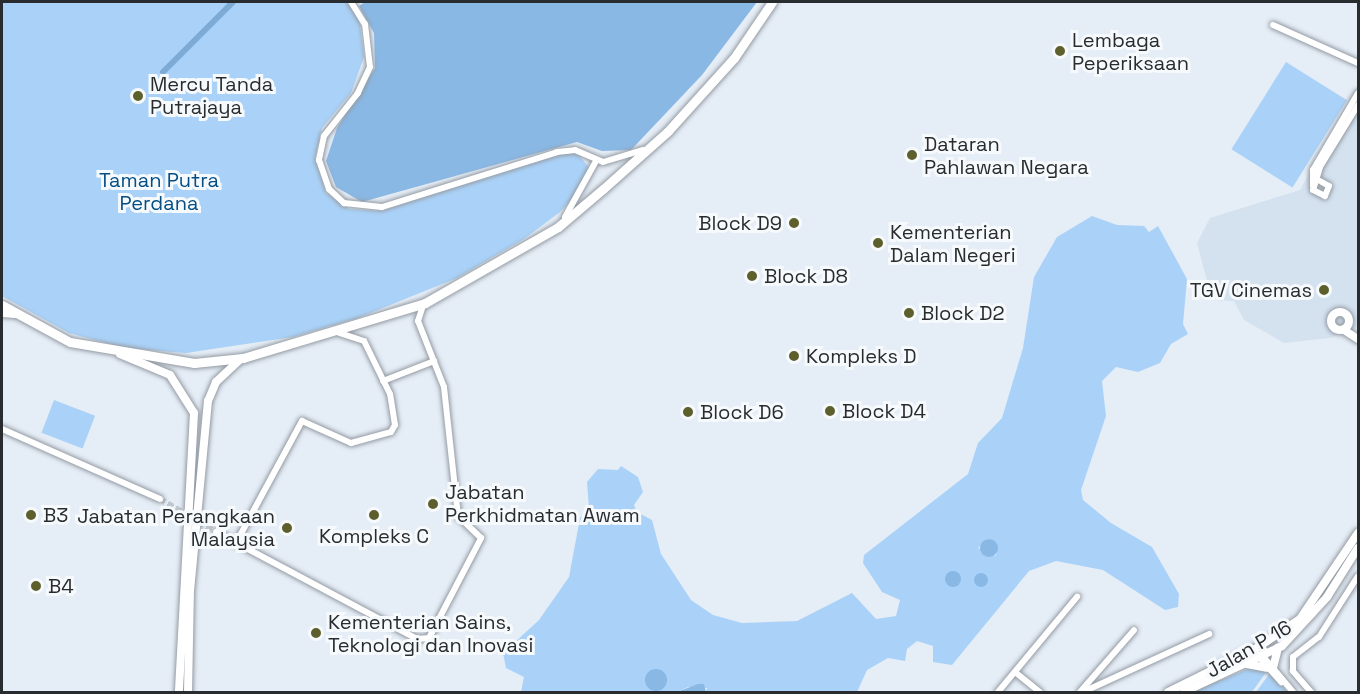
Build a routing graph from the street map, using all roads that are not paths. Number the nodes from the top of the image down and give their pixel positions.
1 (351, 2) edge
2 (772, 2) edge
3 (1273, 25) dead end
4 (1359, 63) edge
5 (1359, 93) edge
6 (1359, 105) edge
7 (649, 147) junction
8 (596, 161) junction
9 (1320, 181) junction
10 (1313, 187) junction
11 (558, 227) junction
12 (424, 303) junction
13 (2, 305) edge
14 (2, 314) edge
15 (15, 315) junction
16 (1359, 332) edge
17 (339, 333) junction
18 (1359, 339) edge
19 (120, 354) junction
20 (243, 358) junction
21 (434, 361) junction
22 (382, 381) junction
23 (2, 429) edge
24 (160, 499) tunnel mouth
25 (216, 532) tunnel mouth
26 (1359, 533) edge
27 (236, 543) junction
28 (1359, 548) edge
29 (1359, 576) edge
30 (1077, 597) dead end
31 (1134, 630) dead end
32 (1209, 634) dead end
33 (1279, 648) junction
34 (1255, 649) junction
35 (1261, 657) junction
36 (1245, 664) junction
37 (1270, 668) junction
38 (1015, 672) junction
39 (179, 693) edge
40 (188, 693) edge
41 (998, 693) edge
42 (1040, 693) edge
43 (1081, 693) edge
44 (1168, 693) edge
45 (1184, 693) edge
46 (1293, 693) edge
47 (1311, 693) edge

1 - 8 street
2 - 7 main road
3 - 4 street
5 - 10 street
6 - 9 street
7 - 8 street
7 - 11 main road
8 - 11 street
9 - 10 street
9 - 10 street
11 - 12 main road
12 - 17 main road
12 - 21 street
13 - 15 main road
14 - 15 street
15 - 19 main road
16 - 18 main road
17 - 20 main road
17 - 22 street
19 - 20 main road
19 - 39 main road
20 - 40 main road
21 - 22 street
21 - 27 street
22 - 27 street
23 - 24 street
25 - 27 street
26 - 34 main road, Jalan P 16
28 - 33 main road, Jalan P 16
29 - 47 street
30 - 38 street
31 - 43 street
32 - 43 street
33 - 35 main road, Jalan P 16
33 - 37 main road
34 - 35 street
34 - 44 main road, Jalan P 16
35 - 36 main road, Jalan P 16
35 - 37 street
36 - 37 main road
36 - 45 main road, Jalan P 16
37 - 46 street
38 - 41 street
38 - 42 street

